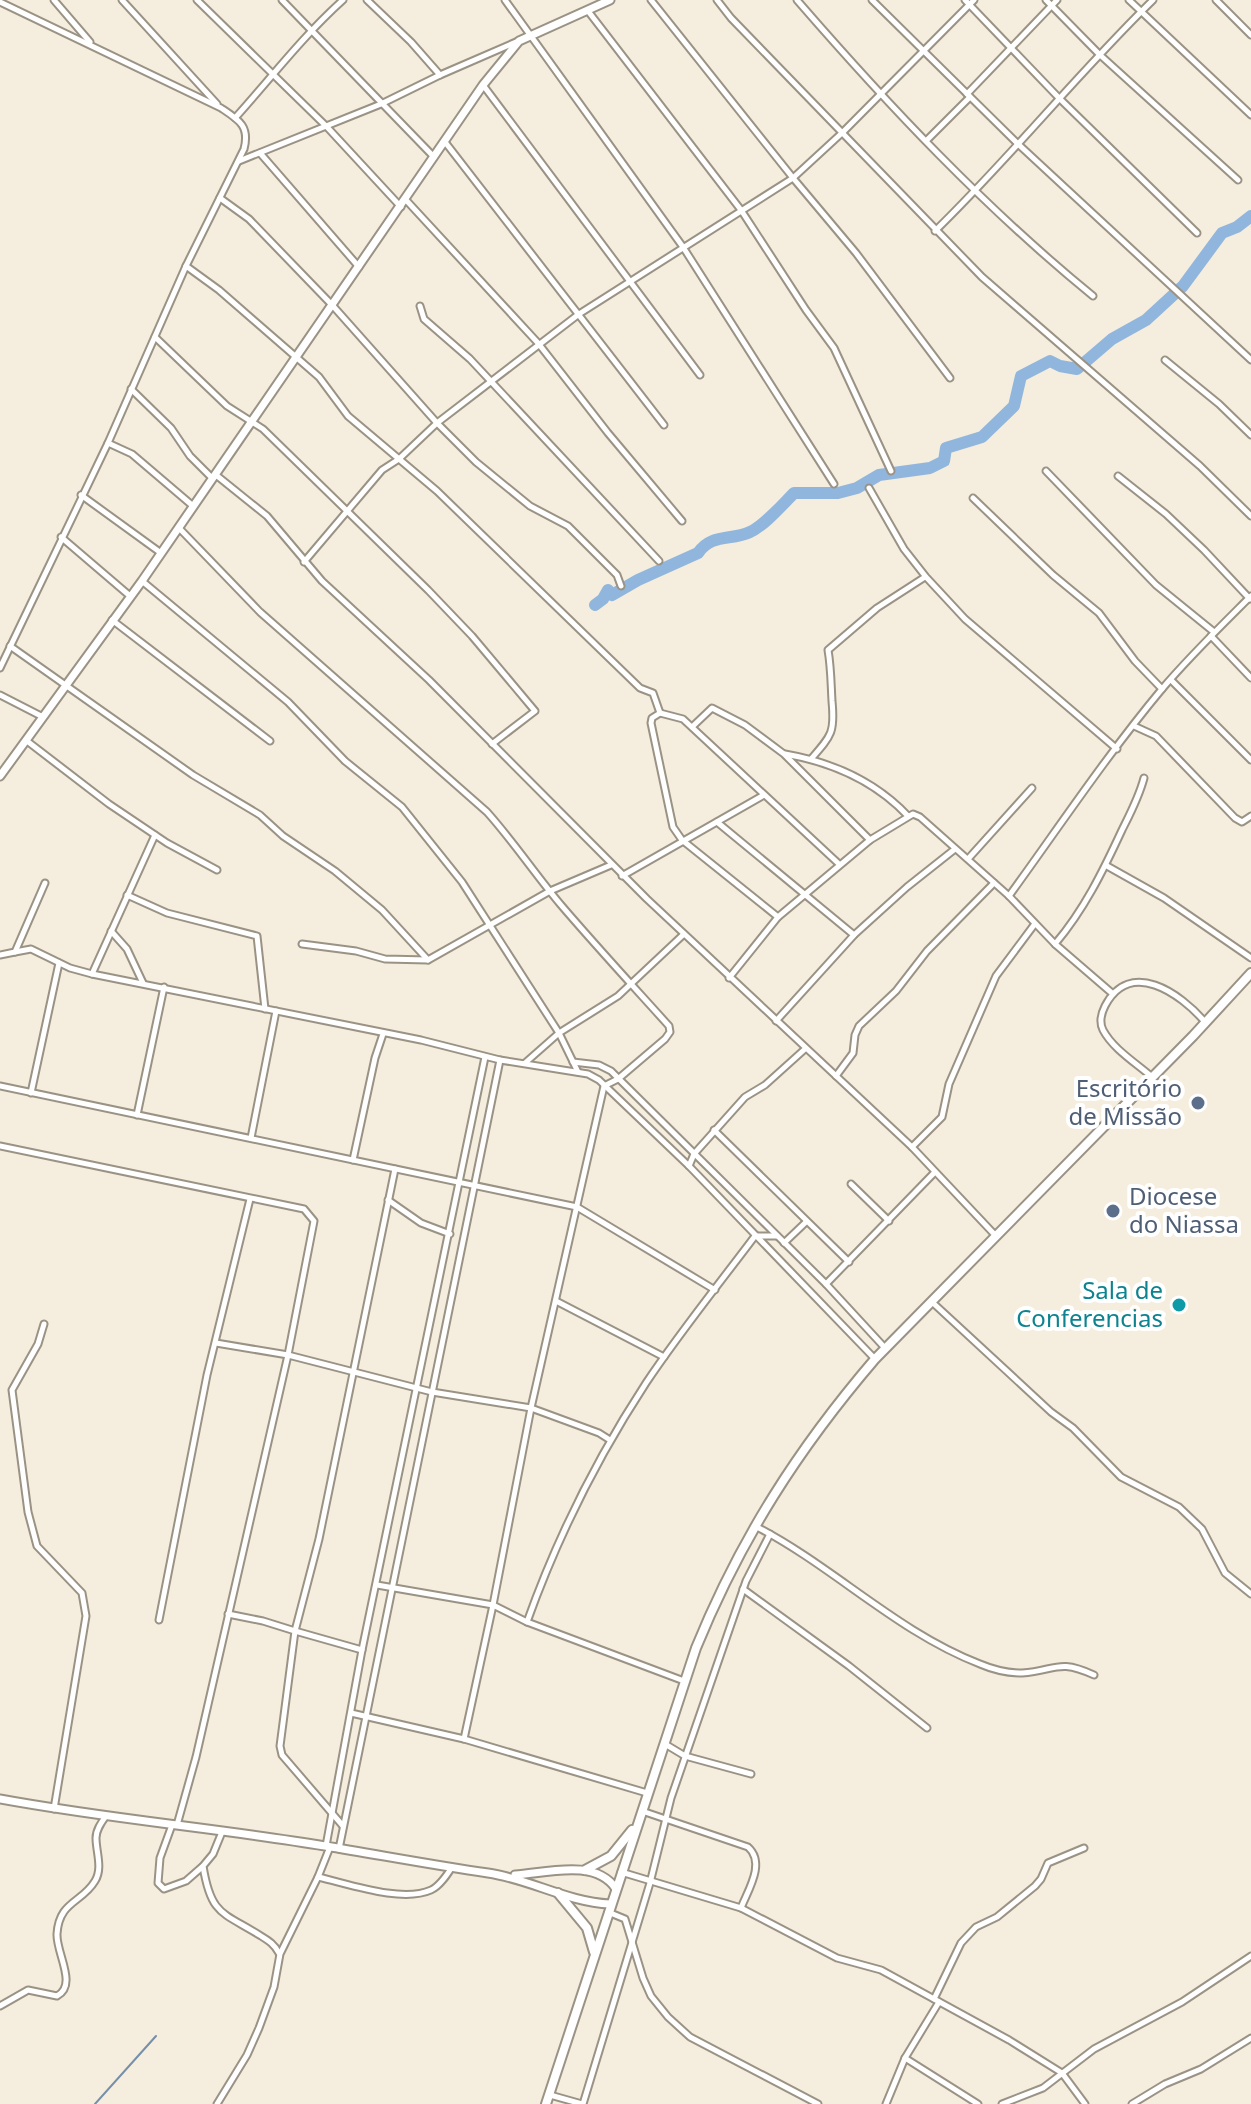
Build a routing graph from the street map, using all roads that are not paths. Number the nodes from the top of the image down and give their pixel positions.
1 (54, 0) edge
2 (122, 0) edge
3 (197, 0) edge
4 (282, 0) edge
5 (343, 0) edge
6 (367, 0) edge
7 (505, 0) edge
8 (610, 0) edge
9 (651, 0) edge
10 (717, 0) edge
11 (797, 0) edge
12 (872, 0) edge
13 (1046, 0) edge
14 (1057, 0) edge
15 (1129, 0) edge
16 (1153, 0) edge
17 (1216, 0) edge
18 (970, 1) edge
19 (0, 2) edge
20 (1051, 6) junction
21 (588, 11) junction
22 (1141, 12) junction
23 (311, 29) junction
24 (533, 35) junction
25 (1251, 35) edge
26 (519, 41) junction
27 (93, 46) junction
28 (1013, 48) junction
29 (922, 50) junction
30 (1099, 54) junction
31 (440, 75) junction
32 (273, 76) junction
33 (483, 85) junction
34 (882, 93) junction
35 (969, 96) junction
36 (1059, 98) junction
37 (381, 104) junction
38 (221, 108) junction
39 (1251, 115) edge
40 (235, 118) junction
41 (327, 127) junction
42 (843, 132) junction
43 (927, 140) junction
44 (445, 142) junction
45 (1017, 143) junction
46 (260, 153) junction
47 (435, 158) junction
48 (238, 161) junction
49 (793, 178) junction
50 (1238, 180) dead end
51 (976, 191) junction
52 (220, 198) junction
53 (404, 204) junction
54 (741, 210) junction
55 (935, 231) junction
56 (1197, 233) dead end
57 (683, 247) junction
58 (186, 266) junction
59 (360, 267) junction
60 (631, 280) junction
61 (1093, 296) dead end
62 (333, 306) junction
63 (420, 306) dead end
64 (579, 314) junction
65 (155, 337) junction
66 (538, 343) junction
67 (296, 359) junction
68 (1165, 360) dead end
69 (1251, 360) edge
70 (700, 375) dead end
71 (950, 378) dead end
72 (492, 381) junction
73 (131, 389) junction
74 (252, 421) junction
75 (437, 423) junction
76 (664, 425) dead end
77 (1251, 435) edge
78 (108, 443) junction
79 (399, 459) junction
80 (891, 471) dead end
81 (1046, 471) dead end
82 (213, 476) junction
83 (1118, 476) dead end
84 (834, 484) dead end
85 (869, 488) dead end
86 (81, 495) junction
87 (973, 498) dead end
88 (193, 506) junction
89 (346, 511) junction
90 (1251, 516) edge
91 (682, 521) dead end
92 (179, 528) junction
93 (61, 537) junction
94 (161, 553) junction
95 (659, 561) dead end
96 (304, 562) junction
97 (926, 577) junction
98 (142, 581) junction
99 (621, 586) dead end
100 (130, 596) junction
101 (1250, 598) edge
102 (111, 620) junction
103 (1212, 634) junction
104 (10, 646) junction
105 (0, 668) edge
106 (1251, 678) edge
107 (1171, 680) junction
108 (67, 684) junction
109 (1162, 689) junction
110 (0, 695) edge
111 (660, 713) junction
112 (43, 717) junction
113 (1134, 726) junction
114 (692, 727) junction
115 (27, 741) junction
116 (270, 741) dead end
117 (492, 744) junction
118 (1117, 749) junction
119 (784, 754) junction
120 (811, 759) junction
121 (1251, 760) edge
122 (0, 776) edge
123 (1144, 778) dead end
124 (1032, 788) dead end
125 (764, 795) junction
126 (908, 816) junction
127 (1251, 816) edge
128 (717, 822) junction
129 (155, 835) junction
130 (682, 840) junction
131 (870, 840) junction
132 (955, 849) junction
133 (968, 859) junction
134 (839, 864) junction
135 (611, 865) junction
136 (1107, 866) junction
137 (217, 870) dead end
138 (622, 876) junction
139 (45, 883) dead end
140 (994, 883) junction
141 (550, 891) junction
142 (127, 895) junction
143 (806, 896) junction
144 (1009, 896) junction
145 (778, 917) junction
146 (490, 925) junction
147 (1034, 925) junction
148 (111, 931) junction
149 (684, 934) junction
150 (854, 935) junction
151 (302, 944) dead end
152 (1055, 944) junction
153 (15, 952) junction
154 (0, 955) edge
155 (1251, 958) edge
156 (428, 960) junction
157 (59, 963) junction
158 (92, 974) junction
159 (729, 978) junction
160 (1249, 978) edge
161 (143, 983) junction
162 (631, 985) junction
163 (164, 987) junction
164 (1113, 994) junction
165 (265, 1009) junction
166 (276, 1011) junction
167 (776, 1021) junction
168 (1206, 1022) junction
169 (559, 1033) junction
170 (383, 1034) junction
171 (805, 1049) junction
172 (485, 1057) junction
173 (500, 1060) junction
174 (573, 1062) junction
175 (525, 1063) junction
176 (578, 1073) junction
177 (836, 1076) junction
178 (1152, 1077) junction
179 (618, 1079) junction
180 (0, 1086) edge
181 (604, 1086) junction
182 (31, 1093) junction
183 (137, 1115) junction
184 (714, 1130) junction
185 (251, 1138) junction
186 (0, 1146) edge
187 (912, 1147) junction
188 (694, 1154) junction
189 (353, 1160) junction
190 (689, 1166) junction
191 (395, 1169) junction
192 (935, 1172) junction
193 (460, 1182) junction
194 (851, 1184) dead end
195 (477, 1185) junction
196 (250, 1199) junction
197 (388, 1200) junction
198 (577, 1207) junction
199 (889, 1221) junction
200 (806, 1222) junction
201 (450, 1234) junction
202 (995, 1235) junction
203 (755, 1236) junction
204 (777, 1236) junction
205 (784, 1243) junction
206 (849, 1262) junction
207 (826, 1284) junction
208 (715, 1290) junction
209 (437, 1296) junction
210 (451, 1297) junction
211 (556, 1301) junction
212 (931, 1301) junction
213 (44, 1324) dead end
214 (216, 1343) junction
215 (885, 1348) junction
216 (288, 1355) junction
217 (664, 1357) junction
218 (875, 1359) junction
219 (353, 1371) junction
220 (418, 1388) junction
221 (432, 1392) junction
222 (531, 1408) junction
223 (610, 1440) junction
224 (754, 1525) junction
225 (770, 1534) junction
226 (377, 1585) junction
227 (392, 1588) junction
228 (743, 1589) junction
229 (1251, 1594) edge
230 (493, 1605) junction
231 (228, 1614) junction
232 (159, 1620) dead end
233 (527, 1622) junction
234 (295, 1631) junction
235 (362, 1650) junction
236 (1094, 1675) dead end
237 (684, 1681) junction
238 (351, 1713) junction
239 (367, 1716) junction
240 (927, 1728) dead end
241 (464, 1739) junction
242 (664, 1744) junction
243 (685, 1756) junction
244 (751, 1774) dead end
245 (647, 1793) junction
246 (0, 1799) edge
247 (54, 1809) junction
248 (333, 1814) junction
249 (640, 1815) junction
250 (106, 1816) junction
251 (667, 1818) junction
252 (175, 1825) junction
253 (343, 1826) junction
254 (222, 1832) junction
255 (332, 1847) junction
256 (1084, 1848) dead end
257 (203, 1866) junction
258 (452, 1867) junction
259 (585, 1870) junction
260 (621, 1872) junction
261 (508, 1876) junction
262 (318, 1877) junction
263 (650, 1883) junction
264 (616, 1889) junction
265 (558, 1893) junction
266 (609, 1908) junction
267 (741, 1908) junction
268 (633, 1938) junction
269 (594, 1953) junction
270 (280, 1954) junction
271 (1250, 1959) edge
272 (936, 2000) junction
273 (0, 2006) edge
274 (1251, 2038) edge
275 (905, 2058) junction
276 (1062, 2073) junction
277 (547, 2099) edge
278 (217, 2104) edge
279 (583, 2104) edge
280 (818, 2104) edge
281 (886, 2104) edge
282 (978, 2104) edge
283 (1002, 2104) edge
284 (1085, 2104) edge
285 (1132, 2104) edge

1 - 27 street
2 - 38 street
3 - 32 street
4 - 23 street
5 - 23 street
6 - 31 street
7 - 24 street
8 - 21 street
9 - 49 street
10 - 42 street
11 - 34 street
12 - 29 street
13 - 20 street
14 - 20 street
15 - 22 street
16 - 22 street
17 - 25 street
18 - 28 street
18 - 29 street
19 - 27 street
20 - 28 street
20 - 30 street
21 - 24 street
21 - 54 street
22 - 30 street
22 - 39 street
23 - 32 street
23 - 37 street
24 - 26 street
24 - 57 street
26 - 31 street
26 - 33 street
27 - 38 street
28 - 35 street
28 - 36 street
29 - 34 street
29 - 35 street
30 - 36 street
30 - 50 street
31 - 37 street
32 - 40 street
32 - 41 street
33 - 44 street
33 - 60 street
34 - 42 street
34 - 43 street
35 - 43 street
35 - 45 street
36 - 45 street
36 - 56 street
37 - 41 street
37 - 47 street
38 - 40 street
40 - 48 street
41 - 46 street
41 - 53 street
42 - 49 street
42 - 55 street
43 - 51 street
44 - 47 street
44 - 64 street
45 - 51 street
45 - 69 street
46 - 48 street
46 - 59 street
47 - 53 street
48 - 52 street
49 - 54 street
49 - 71 street
51 - 55 street
51 - 61 street
52 - 58 street
52 - 62 street
53 - 59 street
53 - 66 street
54 - 57 street
54 - 80 street
55 - 90 street
57 - 60 street
57 - 84 street
58 - 65 street
58 - 67 street
59 - 62 street
60 - 64 street
60 - 70 street
62 - 67 street
62 - 75 street
63 - 72 street
64 - 66 street
64 - 76 street
65 - 73 street
65 - 74 street
66 - 72 street
66 - 91 street
67 - 74 street
67 - 79 street
68 - 77 street
72 - 75 street
72 - 95 street
73 - 78 street
73 - 82 street
74 - 82 street
74 - 89 street
75 - 79 street
75 - 99 street
78 - 86 street
78 - 88 street
79 - 89 street
79 - 111 street
81 - 103 street
82 - 88 street
82 - 96 street
83 - 101 street
85 - 97 street
86 - 93 street
86 - 94 street
87 - 109 street
88 - 92 street
89 - 96 street
89 - 117 street
92 - 94 street
92 - 141 street
93 - 100 street
93 - 104 street
94 - 98 street
96 - 117 street
97 - 118 street
97 - 120 street
98 - 100 street
98 - 146 street
100 - 102 street
101 - 103 street
102 - 108 street
102 - 116 street
103 - 106 street
103 - 107 street
104 - 105 street
104 - 108 street
107 - 109 street
107 - 121 street
108 - 112 street
108 - 156 street
109 - 113 street
110 - 112 street
111 - 114 street
111 - 130 street
112 - 115 street
113 - 118 street
113 - 127 street
114 - 119 street
114 - 125 street
115 - 122 street
115 - 129 street
117 - 135 street
118 - 144 street
119 - 120 street
119 - 131 street
120 - 126 street
123 - 136 street
124 - 133 street
125 - 128 street
125 - 134 street
126 - 131 street
126 - 132 street
128 - 130 street
128 - 143 street
129 - 137 street
129 - 142 street
130 - 138 street
130 - 145 street
131 - 134 street
132 - 133 street
132 - 150 street
133 - 140 street
134 - 143 street
135 - 138 street
135 - 141 street
136 - 152 street
136 - 155 street
138 - 149 street
139 - 153 street
140 - 144 street
140 - 177 street
141 - 146 street
141 - 162 street
142 - 148 street
142 - 165 street
143 - 145 street
143 - 150 street
144 - 147 street
145 - 159 street
146 - 156 street
146 - 169 street
147 - 152 street
147 - 187 street
148 - 158 street
148 - 161 street
149 - 159 street
149 - 162 street
150 - 167 street
151 - 156 street
152 - 164 street
153 - 154 street
153 - 157 street
157 - 158 street
157 - 182 street
158 - 161 street
159 - 167 street
160 - 168 main road
161 - 163 street
162 - 169 street
162 - 179 street
163 - 165 street
163 - 183 street
164 - 168 street
164 - 178 street
165 - 166 street
166 - 170 street
166 - 185 street
167 - 171 street
168 - 178 main road
169 - 174 street
169 - 175 street
170 - 172 street
170 - 189 street
171 - 177 street
171 - 184 street
172 - 173 street
172 - 193 street
173 - 175 street
173 - 195 street
174 - 176 street
174 - 179 street
175 - 176 street
176 - 181 street
177 - 187 street
178 - 202 main road
179 - 181 street
179 - 188 street
180 - 182 street
181 - 190 street
181 - 198 street
182 - 183 street
183 - 185 street
184 - 188 street
184 - 200 street
185 - 189 street
186 - 196 street
187 - 192 street
188 - 190 street
188 - 204 street
189 - 191 street
190 - 203 street
191 - 193 street
191 - 197 street
192 - 199 street
192 - 202 street
193 - 195 street
193 - 201 street
194 - 199 street
195 - 198 street
195 - 210 street
196 - 214 street
196 - 216 street
197 - 201 street
197 - 219 street
198 - 208 street
198 - 211 street
199 - 206 street
200 - 205 street
200 - 206 street
201 - 209 street
202 - 212 main road
203 - 204 street
203 - 208 street
203 - 218 street
204 - 205 street
205 - 207 street
206 - 207 street
207 - 215 street
208 - 217 street
209 - 210 street
209 - 220 street
210 - 221 street
211 - 217 street
211 - 222 street
212 - 215 main road
212 - 229 street
213 - 247 street
214 - 216 street
214 - 232 street
215 - 218 main road
216 - 219 street
216 - 231 street
217 - 223 street
218 - 224 main road
219 - 220 street
219 - 234 street
220 - 221 street
220 - 226 street
221 - 222 street
221 - 227 street
222 - 223 street
222 - 230 street
223 - 233 street
224 - 225 street
224 - 237 main road
225 - 228 street
225 - 236 street
226 - 227 street
226 - 235 street
227 - 230 street
227 - 239 street
228 - 240 street
228 - 243 street
230 - 233 street
230 - 241 street
231 - 234 street
231 - 252 street
233 - 237 street
234 - 235 street
234 - 248 street
235 - 238 street
237 - 242 main road
238 - 239 street
238 - 248 street
239 - 241 street
239 - 253 street
241 - 245 street
242 - 243 street
242 - 245 main road
243 - 244 street
243 - 251 street
245 - 249 main road
246 - 247 street
247 - 250 street
248 - 253 street
248 - 255 street
249 - 251 street
249 - 259 main road
249 - 260 main road
250 - 252 street
250 - 273 street
251 - 263 street
251 - 267 street
252 - 254 street
252 - 257 street
253 - 255 street
254 - 255 street
254 - 257 street
255 - 258 street
255 - 262 street
256 - 272 street
257 - 270 street
258 - 261 street
258 - 262 street
259 - 261 street
259 - 264 street
260 - 263 street
260 - 264 main road
261 - 265 street
262 - 270 street
263 - 267 street
263 - 268 street
264 - 266 main road
265 - 266 street
265 - 269 main road
266 - 268 street
266 - 269 main road
267 - 272 street
268 - 279 street
268 - 280 street
269 - 277 main road
270 - 278 street
271 - 276 street
272 - 275 street
272 - 276 street
274 - 285 street
275 - 281 street
275 - 282 street
276 - 283 street
276 - 284 street
277 - 279 street

